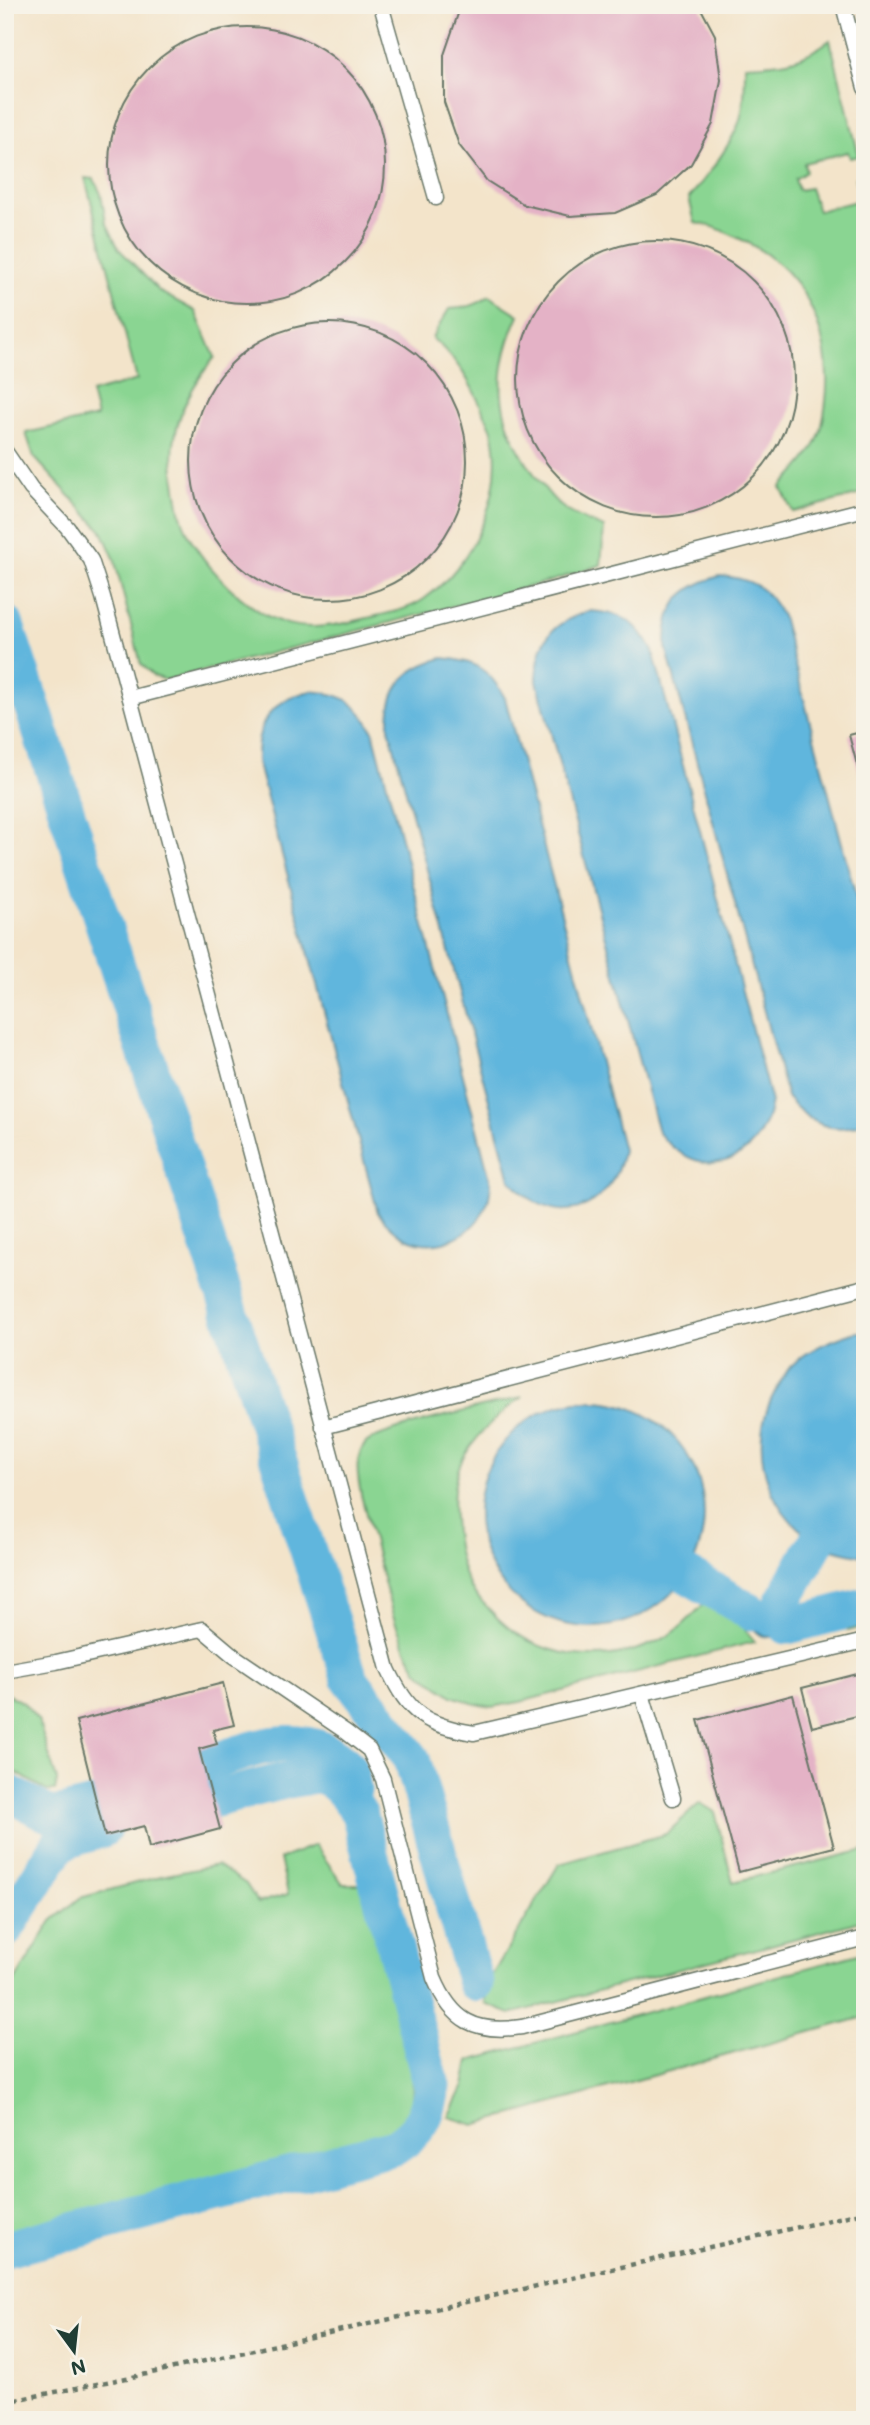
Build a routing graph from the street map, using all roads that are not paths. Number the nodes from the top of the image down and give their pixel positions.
1 (381, 5) edge
2 (843, 5) edge
3 (865, 88) edge
4 (436, 198) dead end
5 (5, 452) edge
6 (865, 509) edge
7 (130, 698) junction
8 (865, 1287) edge
9 (323, 1427) junction
10 (865, 1641) edge
11 (5, 1671) edge
12 (642, 1694) junction
13 (673, 1798) dead end
14 (865, 1938) edge

1 - 4 lane
2 - 3 lane
5 - 7 lane
6 - 7 lane
7 - 9 lane
8 - 9 lane
9 - 12 lane
10 - 12 lane
11 - 14 lane
12 - 13 lane

